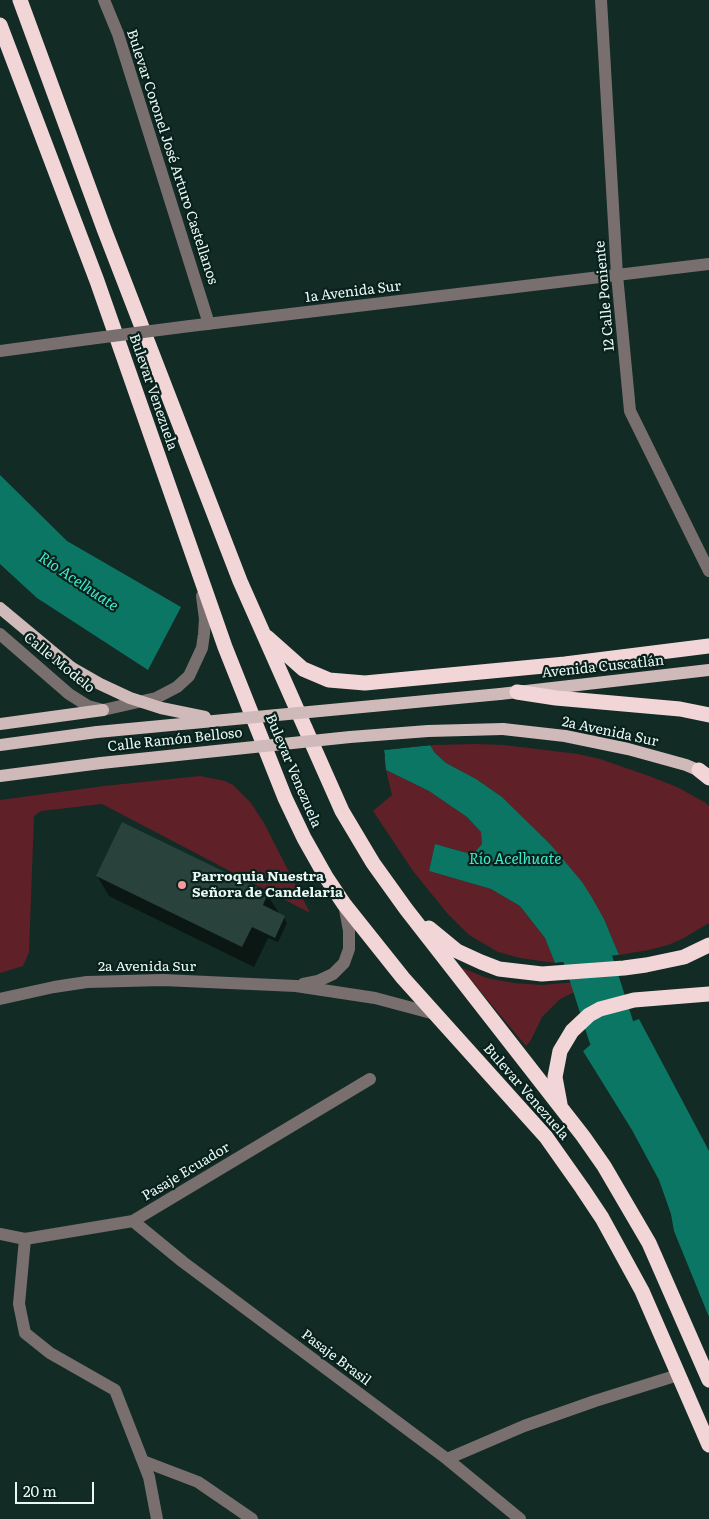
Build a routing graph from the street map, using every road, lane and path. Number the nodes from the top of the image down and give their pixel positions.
1 (20, 0) edge
2 (104, 0) edge
3 (601, 0) edge
4 (0, 25) edge
5 (709, 264) edge
6 (617, 275) junction
7 (209, 324) junction
8 (0, 351) edge
9 (195, 564) junction
10 (709, 571) edge
11 (0, 608) edge
12 (0, 634) edge
13 (262, 634) junction
14 (709, 646) edge
15 (709, 670) edge
16 (517, 692) junction
17 (500, 694) joint
18 (103, 710) junction
19 (709, 716) edge
20 (225, 720) junction
21 (0, 724) edge
22 (503, 729) joint
23 (0, 745) edge
24 (706, 774) edge
25 (0, 776) edge
26 (344, 904) junction
27 (406, 909) junction
28 (709, 945) edge
29 (296, 986) junction
30 (709, 994) edge
31 (0, 999) edge
32 (435, 1014) junction
33 (370, 1079) dead end
34 (561, 1108) junction
35 (133, 1221) junction
36 (0, 1234) edge
37 (25, 1239) junction
38 (706, 1363) edge
39 (678, 1375) junction
40 (709, 1380) edge
41 (709, 1445) edge
42 (447, 1460) junction
43 (143, 1461) junction
44 (157, 1519) edge
45 (252, 1519) edge
46 (520, 1519) edge

1 - 13 highway, Bulevar Venezuela
2 - 7 street, Bulevar Coronel José Arturo Castellanos
3 - 6 street, 12 Calle Poniente
4 - 9 highway, Bulevar Venezuela
5 - 6 street, 1a Avenida Sur
6 - 7 street, 1a Avenida Sur
6 - 10 street, 12 Calle Poniente
7 - 8 street, 1a Avenida Sur, bridge
9 - 18 street
9 - 26 highway, Bulevar Venezuela
11 - 20 main road, bridge
12 - 18 street, Calle Modelo
13 - 14 highway
13 - 27 highway, Bulevar Venezuela
15 - 16 main road, Avenida Cuscatlán
16 - 17 main road, Avenida Cuscatlán
16 - 19 highway
17 - 20 main road, Calle Ramón Belloso, bridge
18 - 21 main road
20 - 23 main road, Calle Ramón Belloso, bridge
22 - 24 main road, 2a Avenida Sur
22 - 25 main road, Calle Ramón Belloso, bridge
26 - 29 street, 2a Avenida Sur
26 - 32 highway, Bulevar Venezuela
27 - 28 highway
27 - 34 highway, Bulevar Venezuela
29 - 31 street, 2a Avenida Sur
29 - 32 street, 2a Avenida Sur
30 - 34 highway
32 - 39 highway, Bulevar Venezuela
33 - 35 street, Pasaje Ecuador
34 - 38 highway, Bulevar Venezuela
35 - 37 street, Pasaje Ecuador
35 - 42 street, Pasaje Brasil
36 - 37 street, Pasaje Ecuador
37 - 43 street
38 - 40 highway, Bulevar Venezuela
39 - 41 highway, Bulevar Venezuela
39 - 42 street
42 - 46 street, Pasaje Brasil
43 - 44 street
43 - 45 street

